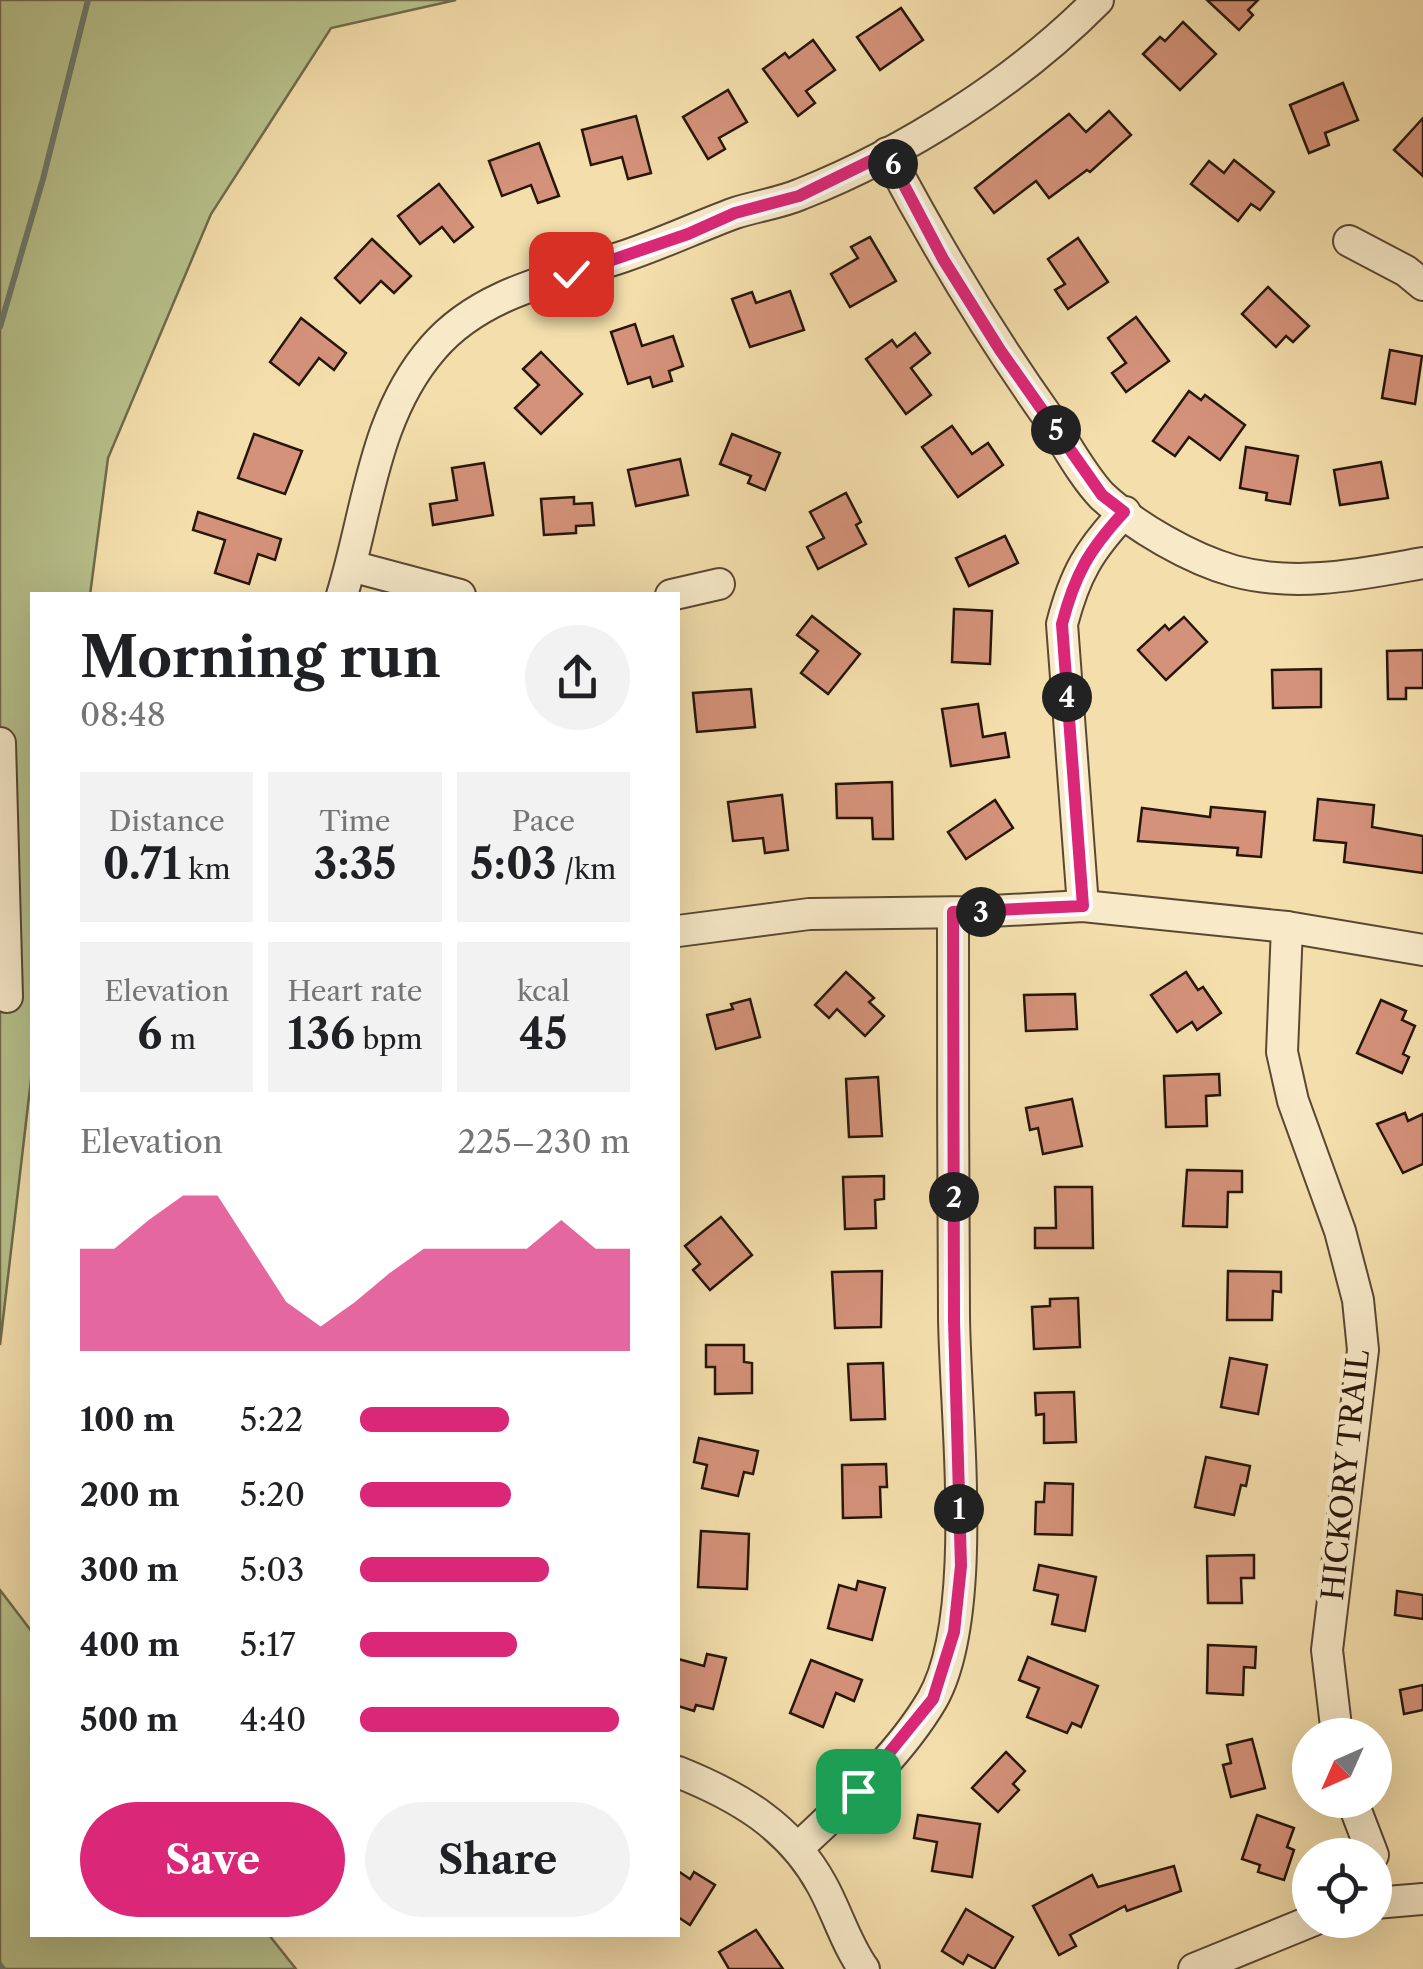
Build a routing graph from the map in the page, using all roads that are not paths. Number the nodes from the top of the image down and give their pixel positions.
1 (1098, 0) edge
2 (887, 153) junction
3 (1348, 241) dead end
4 (1423, 285) edge
5 (1124, 512) junction
6 (1423, 563) edge
7 (347, 581) edge
8 (719, 584) dead end
9 (436, 592) edge
10 (680, 593) edge
11 (0, 743) edge
12 (1083, 906) junction
13 (953, 912) junction
14 (1287, 927) junction
15 (680, 931) edge
16 (1423, 950) edge
17 (7, 997) dead end
18 (1335, 1718) edge
19 (680, 1773) edge
20 (800, 1847) junction
21 (1423, 1899) edge
22 (1392, 1901) edge
23 (1292, 1929) edge
24 (864, 1969) edge
25 (1194, 1969) edge

1 - 2 street
2 - 5 street
2 - 7 street
3 - 4 street
5 - 6 street
5 - 12 street
7 - 9 street
8 - 10 street
11 - 17 street
12 - 13 street
12 - 14 street
13 - 15 street
13 - 20 street
14 - 16 street
14 - 18 street, HICKORY TRAIL
19 - 20 street
20 - 24 street
21 - 22 street
23 - 25 street

